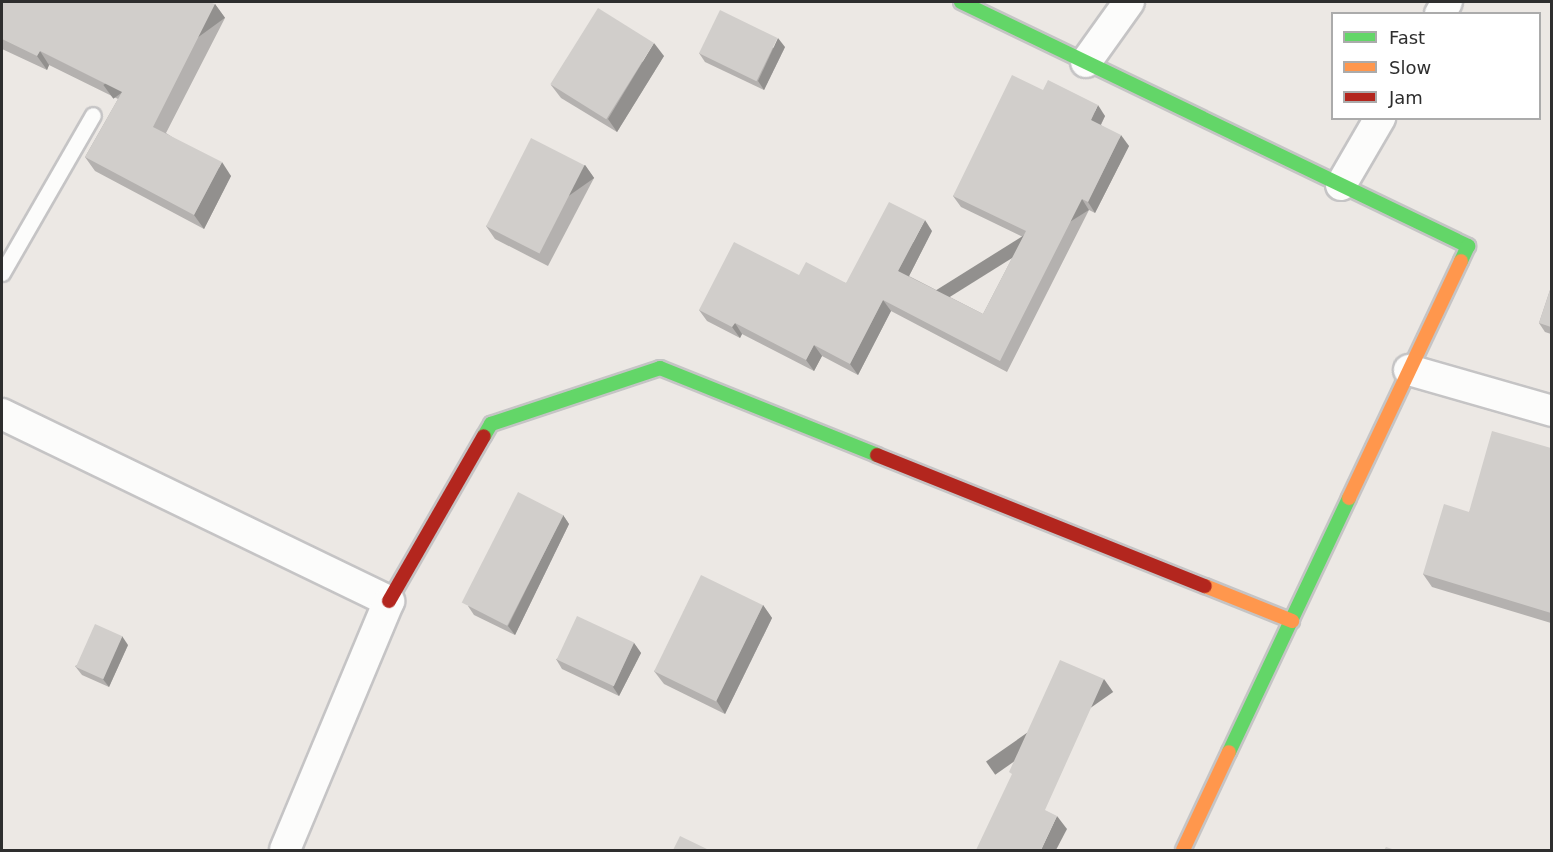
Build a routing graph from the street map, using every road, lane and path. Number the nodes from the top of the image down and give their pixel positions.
1 (961, 2) edge
2 (1129, 2) edge
3 (1086, 62) junction
4 (93, 115) dead end
5 (1379, 120) edge
6 (1341, 185) junction
7 (2, 273) edge
8 (1409, 370) junction
9 (1551, 411) edge
10 (2, 414) edge
11 (389, 601) junction
12 (1292, 621) junction
13 (285, 850) edge
14 (1183, 850) edge

1 - 3 street
2 - 3 street
3 - 6 street
4 - 7 lane
5 - 6 street
6 - 8 street
8 - 9 street
8 - 12 street
10 - 11 street
11 - 12 street
11 - 13 street
12 - 14 street

